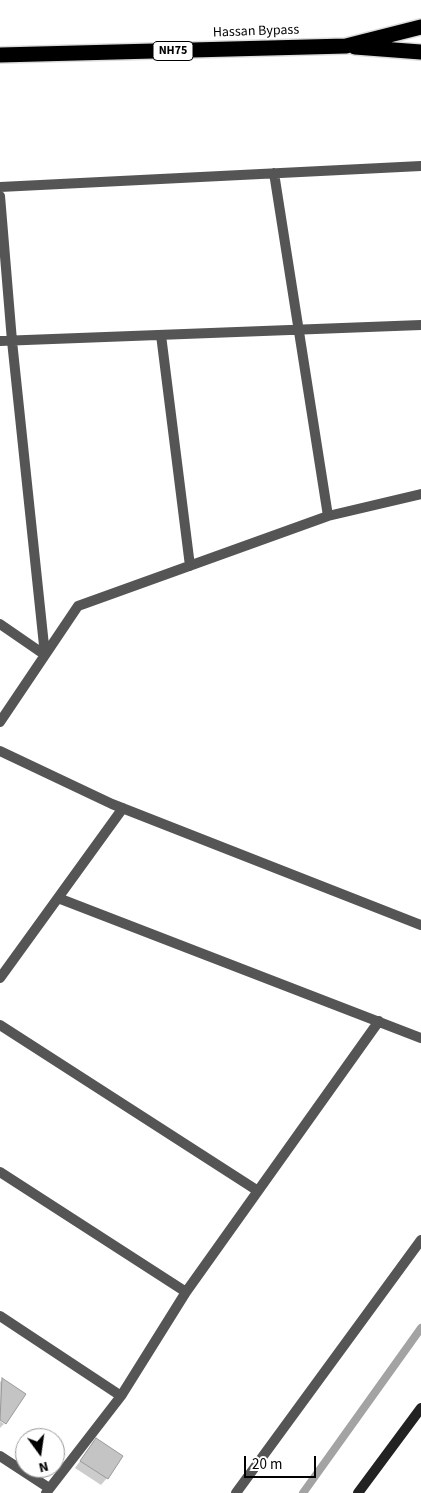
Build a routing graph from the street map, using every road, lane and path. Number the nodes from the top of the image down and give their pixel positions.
1 (421, 27) edge
2 (346, 46) junction
3 (421, 52) edge
4 (0, 55) edge
5 (421, 166) edge
6 (274, 173) junction
7 (0, 186) edge
8 (0, 196) edge
9 (421, 326) edge
10 (299, 330) junction
11 (161, 335) junction
12 (0, 341) edge
13 (12, 341) junction
14 (421, 494) edge
15 (328, 516) junction
16 (190, 566) junction
17 (0, 624) edge
18 (45, 655) junction
19 (0, 722) edge
20 (0, 751) edge
21 (123, 808) junction
22 (58, 898) junction
23 (421, 925) edge
24 (0, 978) edge
25 (379, 1021) junction
26 (0, 1025) edge
27 (421, 1038) edge
28 (0, 1172) edge
29 (258, 1191) junction
30 (421, 1240) edge
31 (186, 1292) junction
32 (0, 1316) edge
33 (121, 1396) junction
34 (421, 1408) edge
35 (0, 1456) edge
36 (47, 1491) edge
37 (236, 1493) edge
38 (358, 1493) edge

1 - 2 highway, Hassan Bypass / NH75
2 - 3 highway, NH75
2 - 4 highway, Hassan Bypass / NH75
5 - 6 street
6 - 7 street
6 - 10 street
8 - 13 street
9 - 10 street
10 - 11 street
10 - 15 street
11 - 13 street
11 - 16 street
12 - 13 street
13 - 18 street
14 - 15 street
15 - 16 street
16 - 18 street
17 - 18 street
18 - 19 street
20 - 21 street
21 - 22 street
21 - 23 street
22 - 24 street
22 - 25 street
25 - 27 street
25 - 29 street
26 - 29 street
28 - 31 street
29 - 31 street
30 - 37 street
31 - 33 street
32 - 33 street
33 - 36 street
34 - 38 street
35 - 36 street

